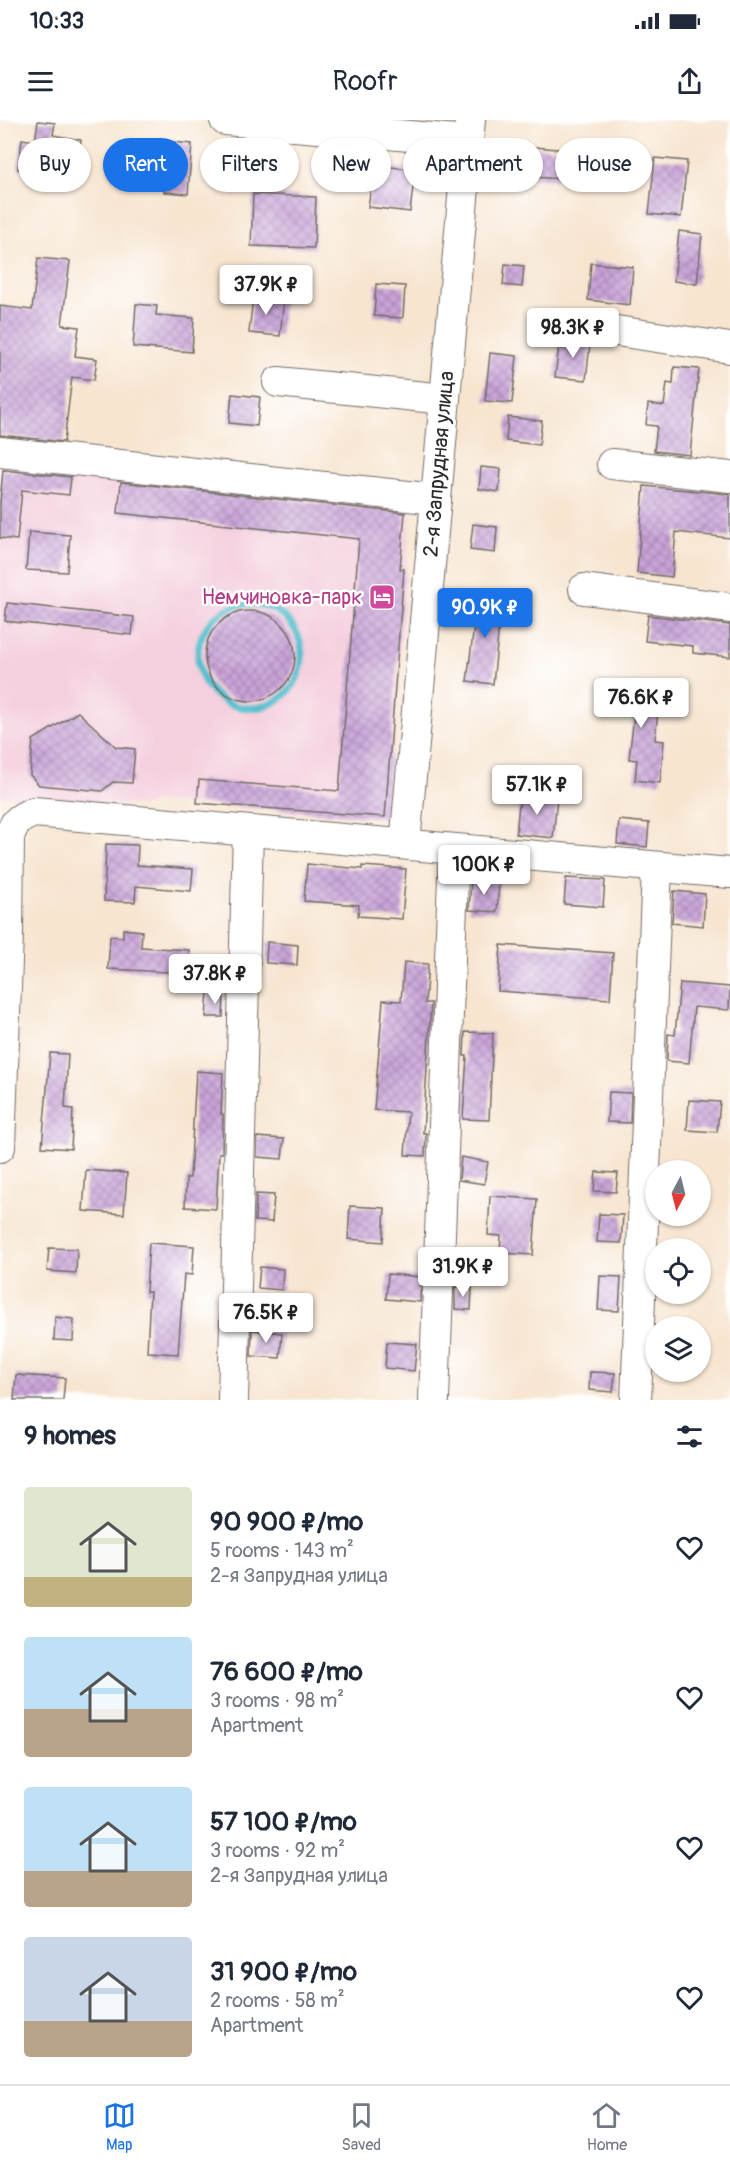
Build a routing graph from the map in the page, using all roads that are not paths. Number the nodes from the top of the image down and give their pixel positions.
1 (225, 120) edge
2 (469, 130) edge
3 (590, 327) dead end
4 (730, 348) edge
5 (278, 382) dead end
6 (445, 399) junction
7 (0, 452) edge
8 (612, 464) dead end
9 (730, 477) edge
10 (436, 499) junction
11 (584, 589) dead end
12 (730, 608) edge
13 (15, 817) edge
14 (248, 831) junction
15 (405, 844) junction
16 (454, 849) junction
17 (657, 867) junction
18 (730, 873) edge
19 (0, 1146) edge
20 (233, 1400) edge
21 (434, 1400) edge
22 (636, 1400) edge

1 - 2 street
2 - 6 street, 2-я Запрудная улица
3 - 4 street
5 - 6 street
6 - 10 street, 2-я Запрудная улица
7 - 10 street
8 - 9 street
10 - 15 street, 2-я Запрудная улица
11 - 12 street
13 - 14 street
13 - 19 street
14 - 15 street
14 - 20 street
15 - 16 street
16 - 17 street
16 - 21 street
17 - 18 street
17 - 22 street

